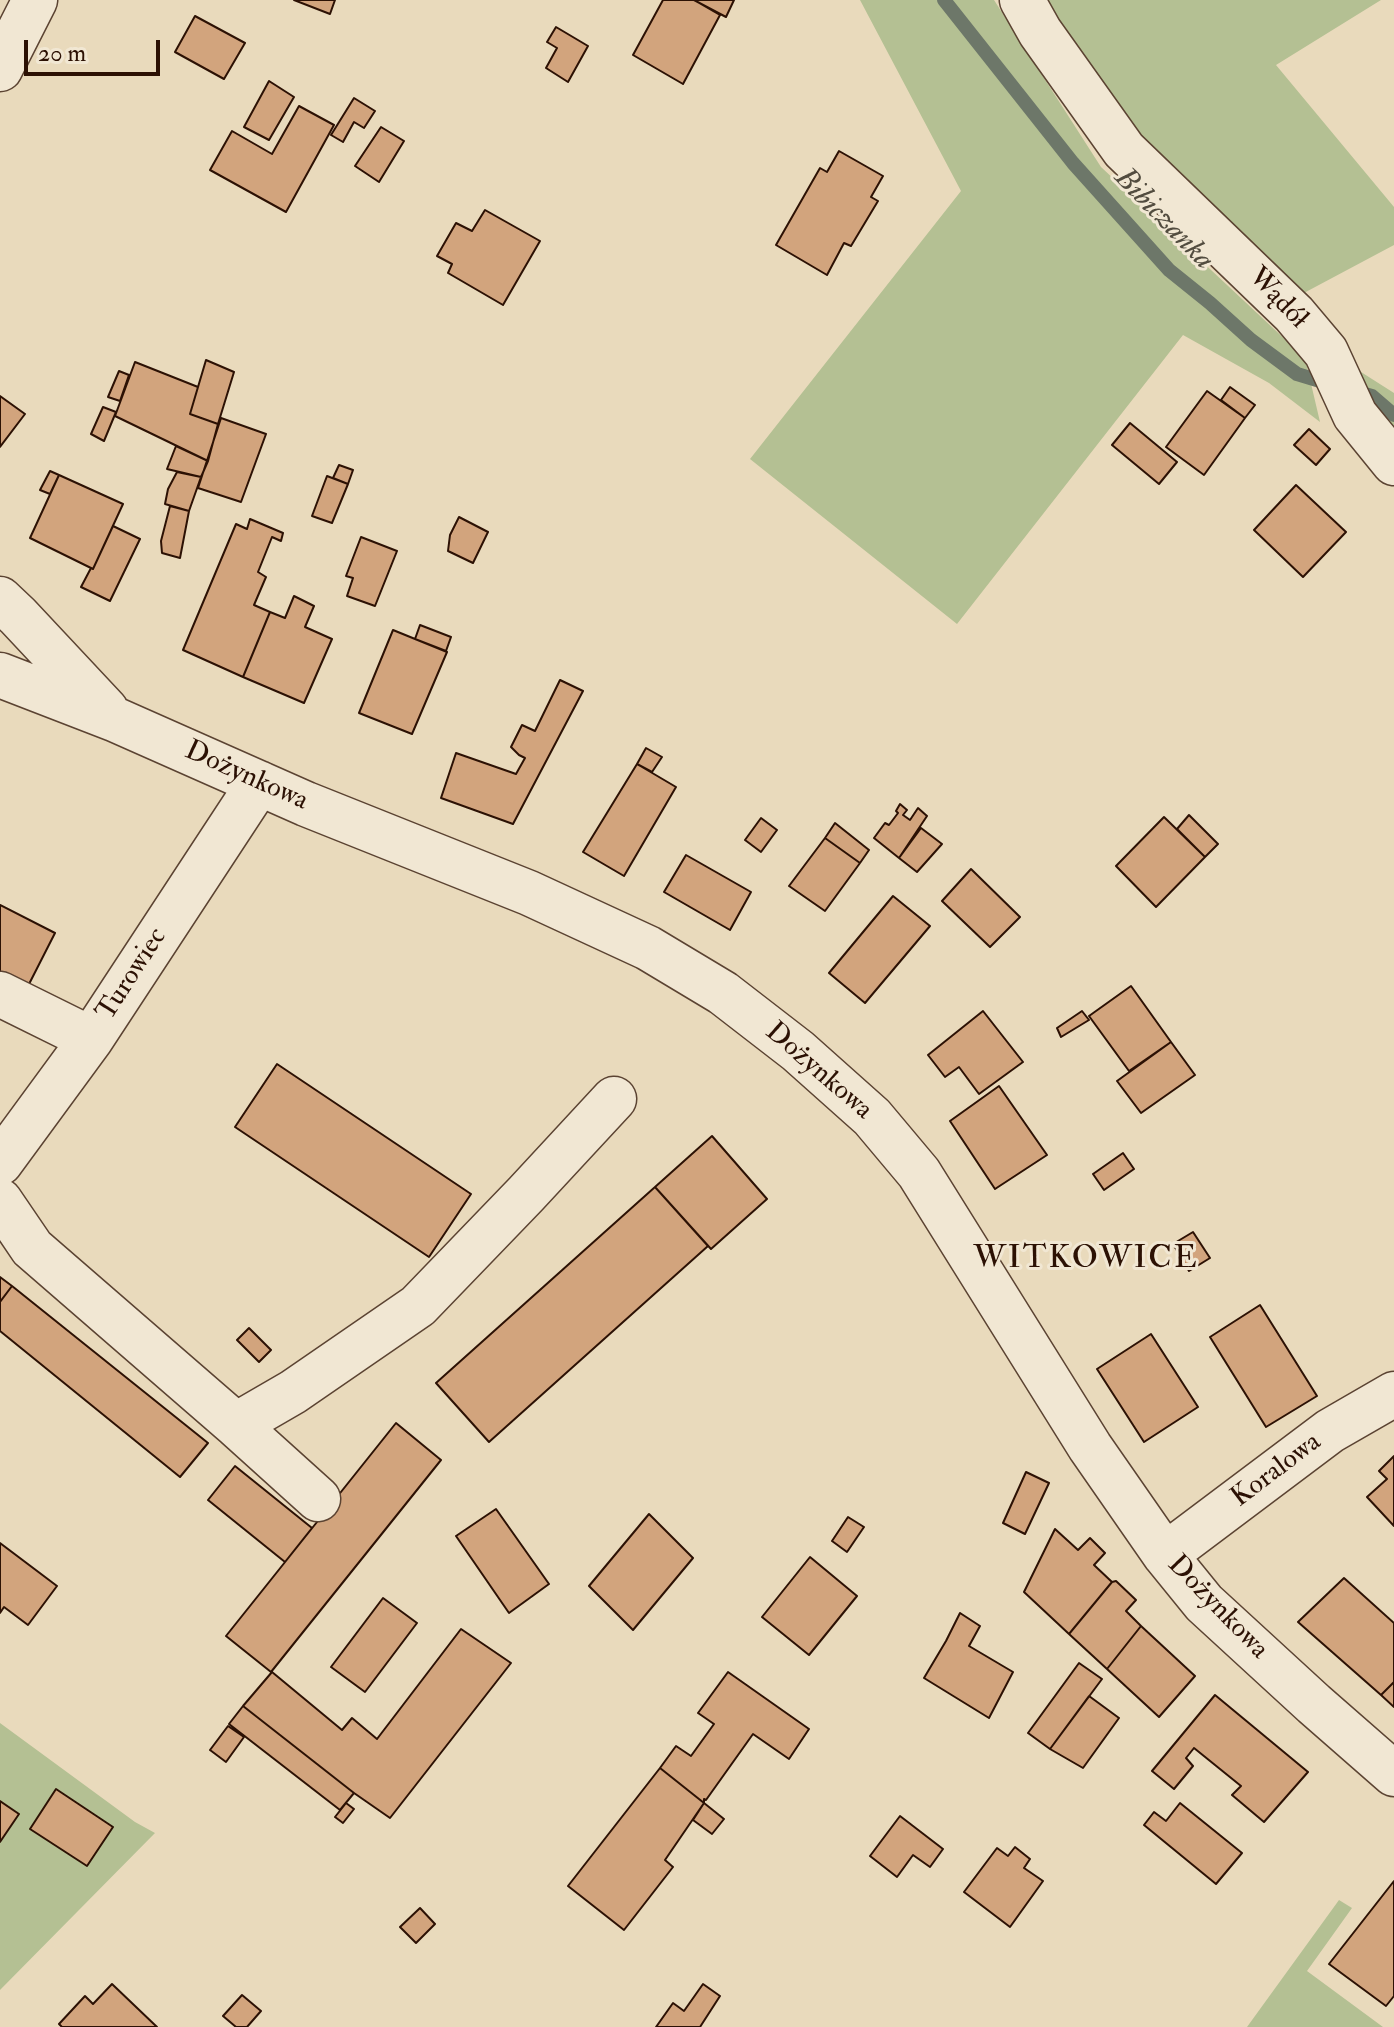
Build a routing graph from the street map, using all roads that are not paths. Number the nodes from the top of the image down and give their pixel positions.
1 (35, 0) edge
2 (1022, 0) edge
3 (0, 69) edge
4 (1394, 463) edge
5 (0, 599) edge
6 (0, 675) edge
7 (114, 719) junction
8 (259, 783) junction
9 (0, 994) edge
10 (91, 1039) junction
11 (614, 1099) dead end
12 (0, 1163) edge
13 (0, 1201) edge
14 (1394, 1394) edge
15 (236, 1425) junction
16 (318, 1499) dead end
17 (1165, 1555) junction
18 (1394, 1774) edge

1 - 3 street
2 - 4 street, Wądół
5 - 7 street
6 - 7 street, Dożynkowa
7 - 8 street, Dożynkowa
8 - 10 street, Turowiec
8 - 17 street, Dożynkowa
9 - 10 street
10 - 12 street, Turowiec
11 - 15 street
13 - 15 street
14 - 17 street, Koralowa
15 - 16 street
17 - 18 street, Dożynkowa

